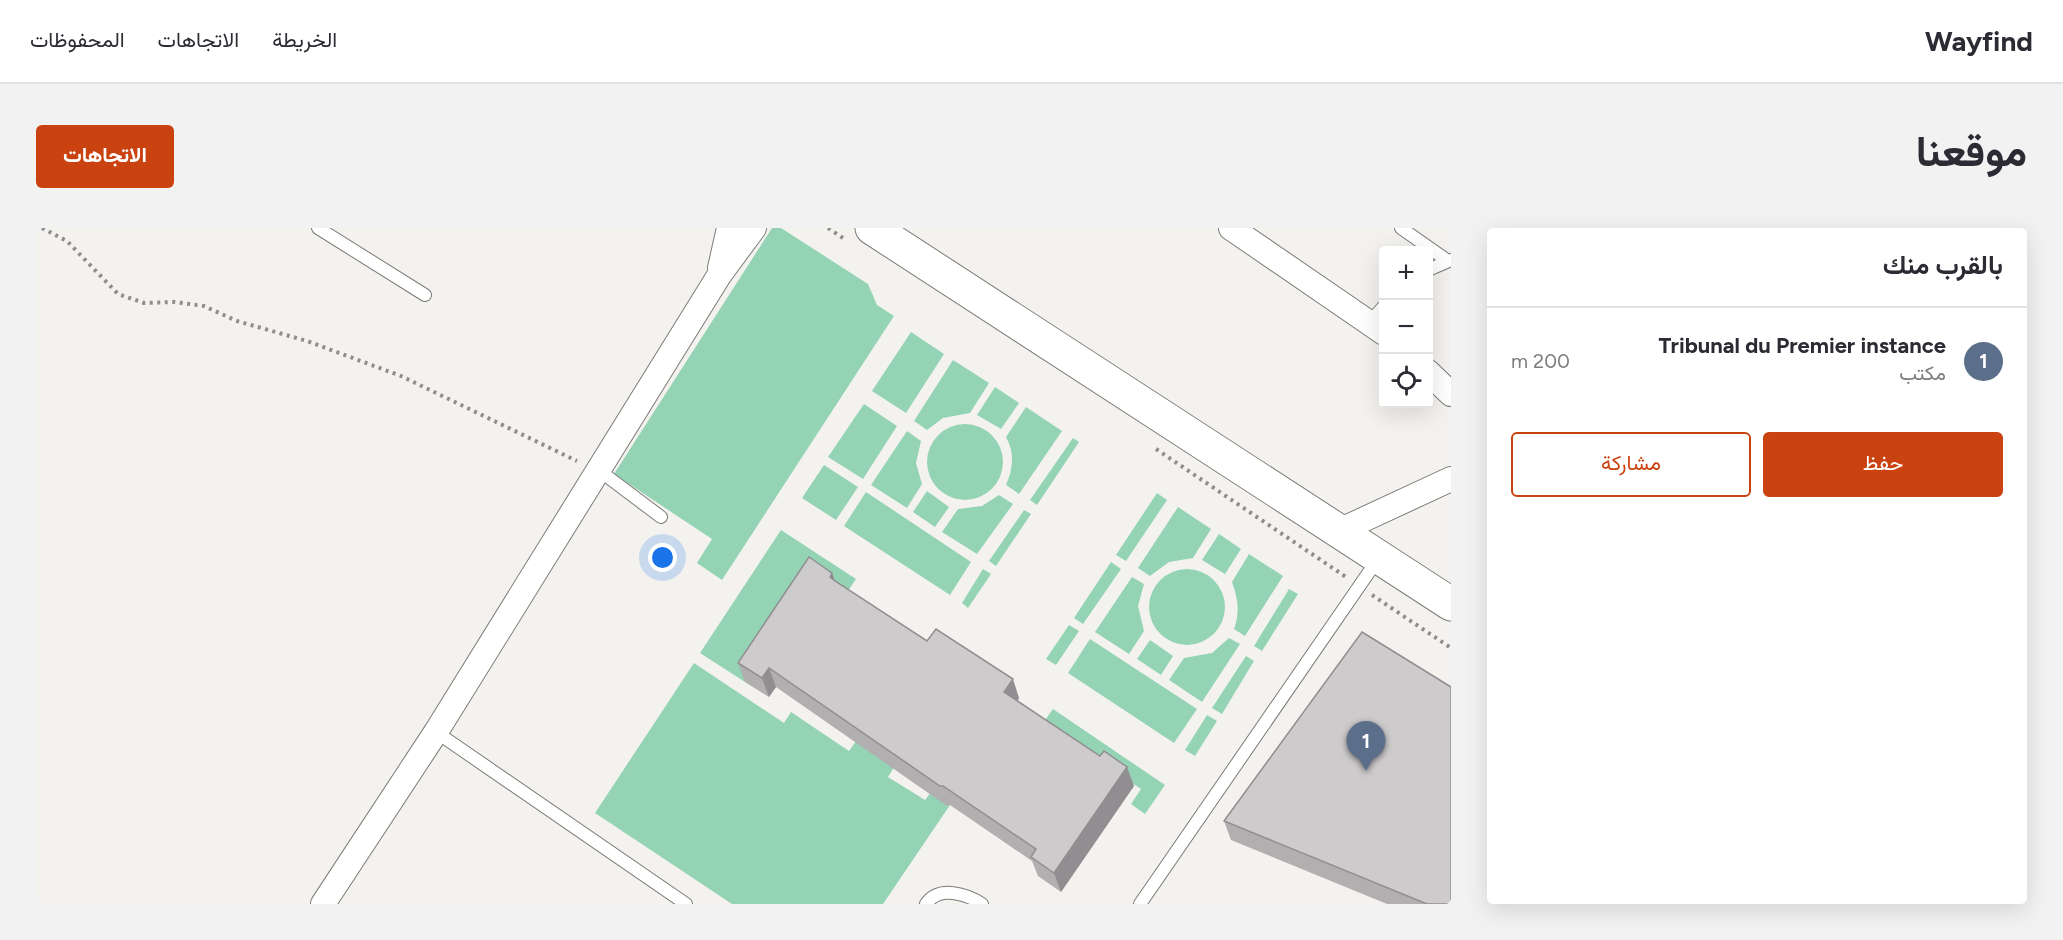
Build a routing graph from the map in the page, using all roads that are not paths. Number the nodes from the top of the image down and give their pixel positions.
1 (318, 228) edge
2 (729, 228) edge
3 (754, 228) edge
4 (872, 228) edge
5 (1231, 228) edge
6 (1401, 228) edge
7 (1449, 260) edge
8 (1433, 268) edge
9 (720, 274) junction
10 (425, 295) dead end
11 (1379, 321) edge
12 (1433, 377) edge
13 (1451, 394) edge
14 (600, 471) junction
15 (1451, 479) edge
16 (661, 517) dead end
17 (1341, 530) junction
18 (1380, 556) junction
19 (1451, 604) edge
20 (436, 732) junction
21 (322, 904) edge
22 (686, 904) edge
23 (926, 904) edge
24 (982, 904) edge
25 (1140, 904) edge

1 - 10 lane
2 - 9 street
3 - 9 street
4 - 17 main road
5 - 11 street
6 - 7 lane
7 - 8 lane
9 - 14 street
12 - 13 street
14 - 16 lane
14 - 20 street
15 - 17 street
17 - 18 main road
18 - 19 main road
18 - 25 lane
20 - 21 street
20 - 22 lane
23 - 24 lane

